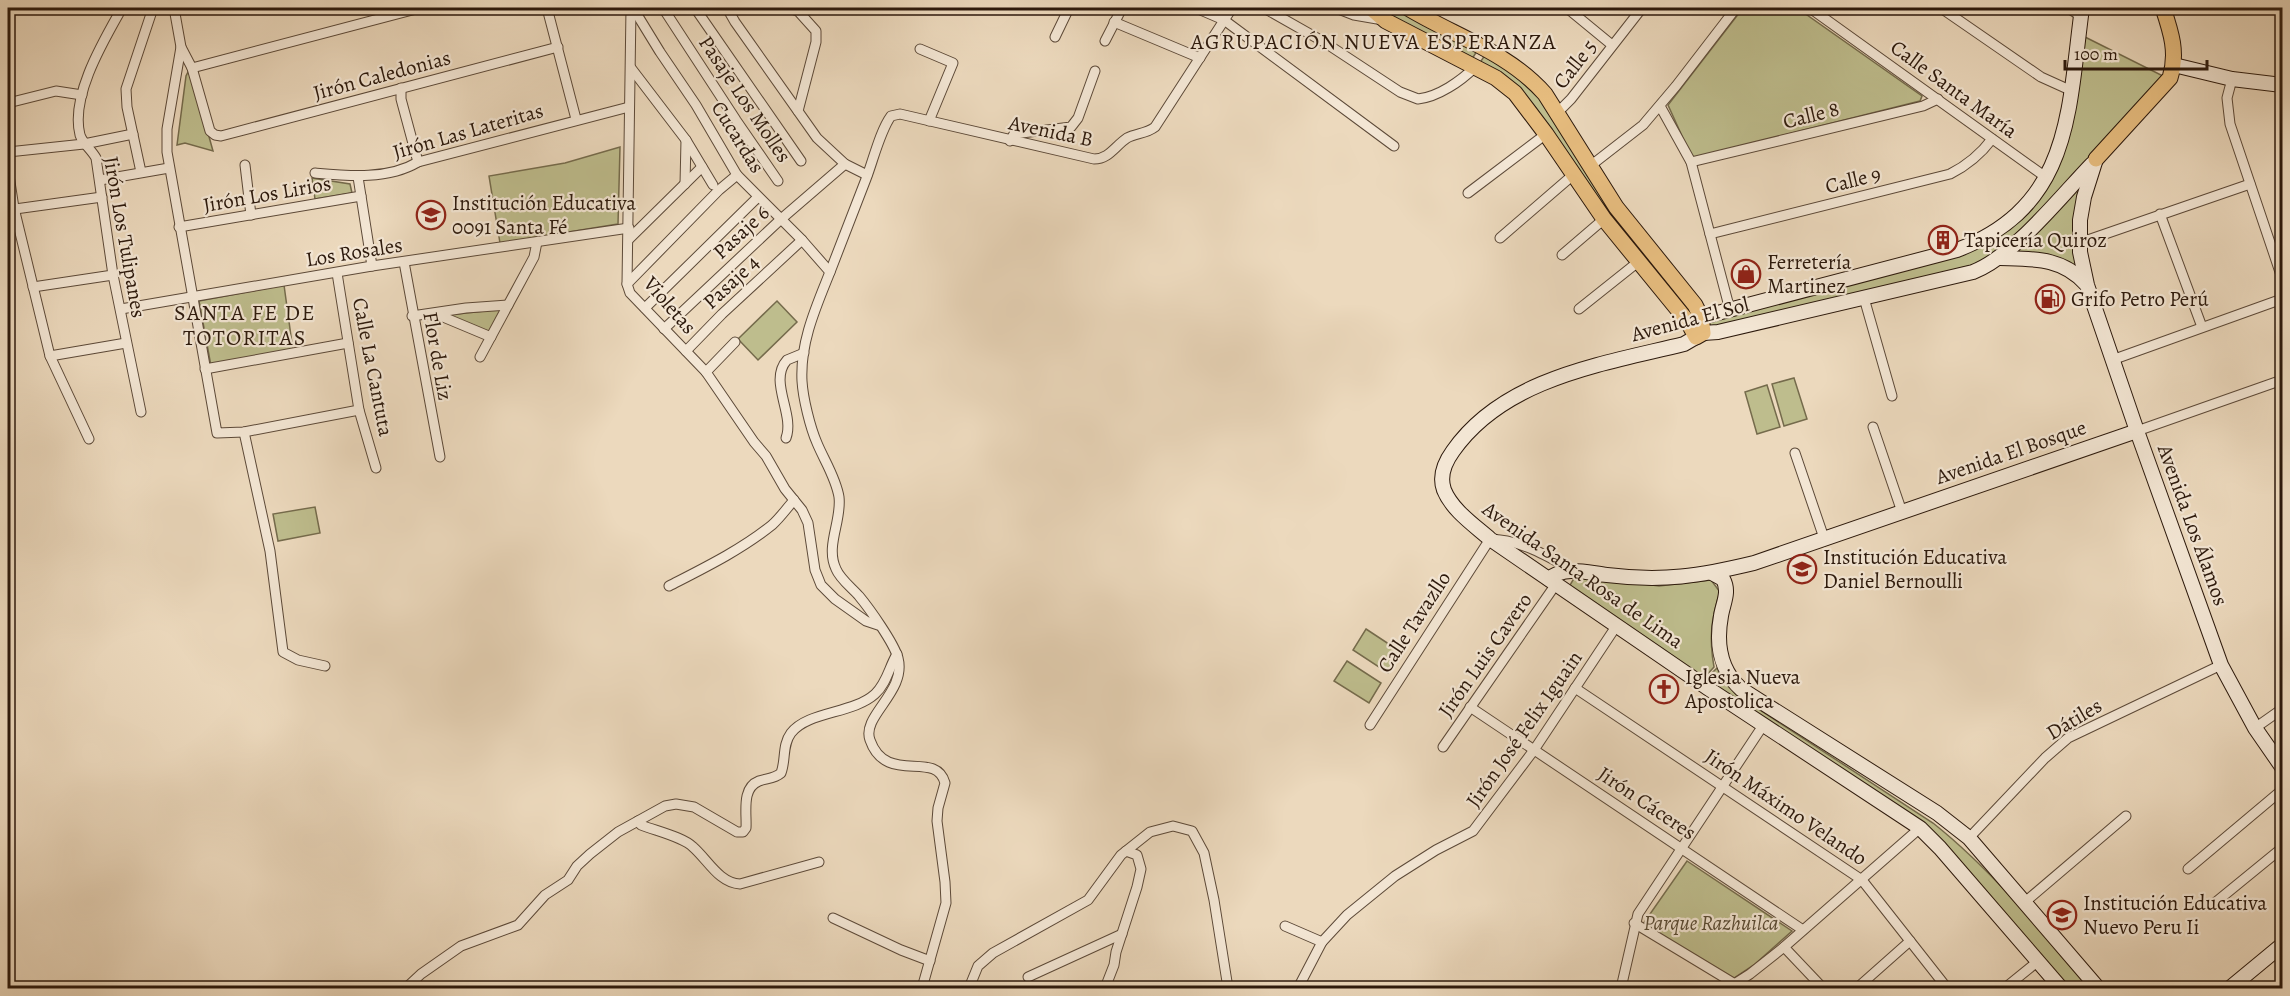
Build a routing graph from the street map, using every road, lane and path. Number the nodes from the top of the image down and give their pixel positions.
1 (122, 8) edge
2 (153, 8) edge
3 (174, 8) edge
4 (420, 8) edge
5 (547, 8) edge
6 (632, 8) edge
7 (663, 8) edge
8 (695, 8) edge
9 (727, 8) edge
10 (788, 8) edge
11 (1069, 8) edge
12 (1122, 8) edge
13 (1196, 8) edge
14 (1232, 8) edge
15 (1264, 8) edge
16 (1336, 8) edge
17 (1371, 8) edge
18 (1408, 8) edge
19 (1567, 8) edge
20 (1642, 8) edge
21 (1736, 8) edge
22 (1810, 8) edge
23 (1941, 8) edge
24 (2068, 8) edge
25 (2163, 8) edge
26 (2082, 12) edge
27 (1224, 20) junction
28 (1386, 21) junction
29 (1114, 22) junction
30 (1055, 37) dead end
31 (1105, 41) dead end
32 (1612, 45) junction
33 (181, 47) junction
34 (558, 47) junction
35 (1483, 47) junction
36 (920, 49) dead end
37 (1200, 58) junction
38 (2174, 65) junction
39 (1475, 67) junction
40 (192, 68) junction
41 (631, 68) junction
42 (1095, 70) dead end
43 (2232, 79) junction
44 (2283, 85) edge
45 (401, 88) junction
46 (2072, 91) junction
47 (82, 95) junction
48 (1938, 99) junction
49 (8, 103) edge
50 (629, 106) junction
51 (1660, 106) junction
52 (798, 111) junction
53 (1557, 113) junction
54 (576, 119) junction
55 (929, 121) junction
56 (133, 134) junction
57 (1546, 134) junction
58 (1992, 139) junction
59 (686, 140) junction
60 (1010, 141) junction
61 (84, 144) junction
62 (1394, 146) dead end
63 (8, 152) edge
64 (2096, 159) junction
65 (801, 161) dead end
66 (418, 162) junction
67 (1691, 162) junction
68 (845, 164) junction
69 (244, 165) dead end
70 (702, 167) junction
71 (1589, 167) junction
72 (169, 168) junction
73 (8, 170) edge
74 (141, 172) junction
75 (315, 173) dead end
76 (736, 175) junction
77 (867, 175) junction
78 (1573, 175) junction
79 (358, 177) junction
80 (2047, 178) junction
81 (100, 180) junction
82 (778, 181) dead end
83 (685, 184) junction
84 (2250, 184) junction
85 (713, 185) dead end
86 (1468, 193) dead end
87 (361, 196) junction
88 (102, 197) junction
89 (757, 198) junction
90 (11, 209) edge
91 (2160, 214) junction
92 (251, 215) junction
93 (1604, 219) junction
94 (780, 220) junction
95 (179, 227) junction
96 (629, 228) junction
97 (1710, 234) junction
98 (1500, 238) dead end
99 (629, 239) junction
100 (802, 240) junction
101 (537, 242) junction
102 (2079, 243) junction
103 (1563, 255) dead end
104 (2000, 258) junction
105 (404, 262) junction
106 (1638, 262) junction
107 (372, 266) junction
108 (830, 272) junction
109 (337, 273) junction
110 (113, 275) junction
111 (2283, 278) edge
112 (627, 284) junction
113 (2087, 285) junction
114 (33, 287) junction
115 (192, 296) junction
116 (1864, 298) junction
117 (2283, 299) edge
118 (508, 305) junction
119 (645, 308) junction
120 (121, 309) junction
121 (1579, 309) dead end
122 (1730, 310) junction
123 (434, 313) junction
124 (412, 316) junction
125 (1700, 318) junction
126 (2202, 327) junction
127 (664, 329) junction
128 (1700, 335) junction
129 (491, 336) junction
130 (735, 342) dead end
131 (126, 343) junction
132 (348, 343) junction
133 (686, 351) junction
134 (804, 353) junction
135 (50, 356) junction
136 (480, 357) dead end
137 (2112, 360) junction
138 (205, 369) junction
139 (706, 372) junction
140 (2283, 380) edge
141 (1892, 396) dead end
142 (359, 410) junction
143 (141, 412) dead end
144 (1873, 427) dead end
145 (2137, 431) junction
146 (244, 432) junction
147 (786, 438) dead end
148 (89, 439) dead end
149 (1795, 453) dead end
150 (440, 457) dead end
151 (376, 468) dead end
152 (1443, 488) joint
153 (794, 500) junction
154 (1902, 512) junction
155 (1824, 538) junction
156 (1490, 539) junction
157 (1754, 563) junction
158 (1574, 571) junction
159 (1712, 573) junction
160 (1552, 581) junction
161 (669, 586) dead end
162 (1726, 598) junction
163 (878, 625) junction
164 (1617, 625) junction
165 (897, 654) junction
166 (2221, 664) junction
167 (325, 666) dead end
168 (1575, 687) junction
169 (1470, 707) junction
170 (2283, 709) edge
171 (1764, 724) junction
172 (1370, 725) dead end
173 (2255, 728) junction
174 (1443, 747) dead end
175 (1534, 750) junction
176 (2283, 767) edge
177 (1724, 785) junction
178 (2283, 790) edge
179 (2126, 816) dead end
180 (638, 821) junction
181 (1920, 828) junction
182 (1970, 838) junction
183 (1682, 848) junction
184 (2283, 848) edge
185 (1126, 851) junction
186 (819, 862) dead end
187 (2188, 869) dead end
188 (1862, 880) junction
189 (2025, 902) junction
190 (2211, 906) dead end
191 (833, 918) dead end
192 (1634, 923) junction
193 (1285, 926) dead end
194 (1803, 930) junction
195 (1122, 934) junction
196 (1910, 941) junction
197 (1322, 942) junction
198 (2283, 945) edge
199 (1784, 947) junction
200 (930, 961) junction
201 (2037, 962) junction
202 (1028, 977) dead end
203 (1731, 986) edge
204 (1821, 986) dead end
205 (406, 988) edge
206 (922, 988) edge
207 (969, 988) edge
208 (1105, 988) edge
209 (1228, 988) edge
210 (1298, 988) edge
211 (1621, 988) edge
212 (1857, 988) edge
213 (1947, 988) edge
214 (2005, 988) edge
215 (2061, 988) edge
216 (2098, 988) edge
217 (2230, 988) edge

1 - 47 street, Jirón Los Tulipanes
2 - 56 street
3 - 33 street
4 - 40 street
5 - 34 street
6 - 41 street, Violetas
6 - 76 street, Cucardas
7 - 82 street, Pasaje Los Molles
8 - 65 street
9 - 52 street
10 - 52 street
11 - 30 street
12 - 29 street
13 - 27 street
14 - 27 street, Avenida B
15 - 39 street
16 - 28 street
17 - 28 main road
18 - 35 main road
19 - 32 street
20 - 32 street, Calle 5
21 - 51 street
22 - 48 street, Calle Santa María
23 - 46 street
24 - 26 street
25 - 38 main road
26 - 46 main road, Avenida El Sol
27 - 37 street, Avenida B
27 - 62 street
28 - 39 main road
29 - 31 street
29 - 37 street
32 - 53 street, Calle 5
33 - 40 street
33 - 72 street
34 - 45 street, Jirón Caledonias
34 - 54 street
35 - 39 main road
35 - 53 main road
36 - 55 street
37 - 60 street, Avenida B
38 - 43 main road
38 - 64 main road, Avenida El Sol
39 - 57 main road
40 - 45 street, Jirón Caledonias
41 - 50 street, Violetas
41 - 59 street
42 - 60 street
43 - 44 main road
43 - 84 street
45 - 66 street
46 - 80 main road, Avenida El Sol
47 - 49 street
47 - 61 street, Jirón Los Tulipanes
48 - 58 street, Calle Santa María
48 - 67 street, Calle 8
50 - 54 street, Jirón Las Lateritas
50 - 96 street, Violetas
51 - 67 street
51 - 71 street
52 - 68 street
53 - 71 main road
54 - 66 street, Jirón Las Lateritas
55 - 60 street, Avenida B
55 - 77 street, Avenida B
56 - 61 street
56 - 74 street
57 - 78 main road
57 - 86 street
58 - 80 street, Calle Santa María
58 - 97 street, Calle 9
59 - 70 street
59 - 83 street
61 - 63 street
61 - 81 street, Jirón Los Tulipanes
64 - 102 main road, Avenida Los Álamos
64 - 104 main road, Avenida El Sol
66 - 79 street, Jirón Las Lateritas
67 - 97 street
68 - 77 street
68 - 94 street, Pasaje 6
69 - 92 street
70 - 83 street
70 - 85 street
71 - 125 main road
72 - 74 street
72 - 95 street
73 - 90 street
74 - 81 street
75 - 79 street, Jirón Las Lateritas
76 - 89 street, Cucardas
76 - 112 street
77 - 108 street
78 - 93 main road
78 - 98 street
79 - 87 street
80 - 122 main road, Avenida El Sol
81 - 88 street, Jirón Los Tulipanes
83 - 99 street
84 - 91 street
84 - 111 street
87 - 92 street, Jirón Los Lirios
87 - 107 street
88 - 90 street
88 - 110 street, Jirón Los Tulipanes
89 - 94 street, Cucardas
89 - 119 street
90 - 114 street
91 - 102 street
91 - 126 street
92 - 95 street, Jirón Los Lirios
93 - 103 street
93 - 106 main road
94 - 100 street, Cucardas
94 - 127 street, Pasaje 6
95 - 115 street
96 - 99 street, Violetas
96 - 101 street, Los Rosales
97 - 122 street
99 - 112 street, Violetas
100 - 108 street, Cucardas
100 - 133 street, Pasaje 4
101 - 105 street, Los Rosales
101 - 118 street
102 - 113 main road, Avenida Los Álamos
104 - 113 main road
104 - 116 main road, Avenida El Sol
105 - 107 street, Los Rosales
105 - 124 street, Flor de Liz
106 - 121 street
106 - 125 main road
107 - 109 street, Los Rosales
108 - 134 street
109 - 115 street, Los Rosales
109 - 132 street, Calle La Cantuta
110 - 114 street
110 - 120 street, Jirón Los Tulipanes
112 - 119 street, Violetas
113 - 137 main road, Avenida Los Álamos
114 - 135 street
115 - 120 street, Los Rosales
115 - 138 street
116 - 128 main road, Avenida El Sol
116 - 141 street
117 - 126 street
118 - 123 street
118 - 129 street
119 - 127 street, Violetas
120 - 131 street, Jirón Los Tulipanes
122 - 125 main road, Avenida El Sol
123 - 124 street
123 - 129 street
124 - 150 street, Flor de Liz
125 - 128 main road
126 - 137 street
127 - 133 street, Violetas
128 - 152 main road, Avenida El Sol
129 - 136 street
130 - 139 street
131 - 135 street
131 - 143 street, Jirón Los Tulipanes
132 - 138 street
132 - 142 street, Calle La Cantuta
133 - 139 street, Violetas
134 - 147 street
134 - 163 street
135 - 148 street
137 - 145 main road, Avenida Los Álamos
138 - 146 street
139 - 153 street, Violetas
140 - 145 street, Avenida El Bosque
142 - 146 street
142 - 151 street, Calle La Cantuta
144 - 154 street
145 - 154 main road, Avenida El Bosque
145 - 166 main road, Avenida Los Álamos
146 - 167 street
149 - 155 street
152 - 156 main road, Avenida Santa Rosa de Lima
153 - 161 street
153 - 163 street, Violetas
154 - 155 main road, Avenida El Bosque
155 - 157 main road, Avenida El Bosque
156 - 158 street, Avenida El Bosque
156 - 160 main road, Avenida Santa Rosa de Lima
156 - 172 street, Calle Tavazllo
157 - 159 main road, Avenida El Bosque
157 - 162 main road, Avenida El Bosque
158 - 159 main road, Avenida El Bosque
158 - 160 main road, Avenida El Bosque
159 - 162 main road
160 - 164 main road, Avenida Santa Rosa de Lima
160 - 169 street, Jirón Luis Cavero
162 - 182 main road, Avenida Santa Rosa de Lima
163 - 165 street
164 - 168 street, Jirón José Felix Iguain
164 - 171 main road, Avenida Santa Rosa de Lima
165 - 180 street
165 - 200 street
166 - 173 main road, Avenida Los Álamos
166 - 182 street, Dátiles
168 - 175 street, Jirón José Felix Iguain
168 - 177 street, Jirón Máximo Velando
169 - 174 street, Jirón Luis Cavero
169 - 175 street, Jirón Cáceres
170 - 173 street
171 - 177 street
171 - 181 main road, Avenida Santa Rosa de Lima
173 - 176 main road, Avenida Los Álamos
175 - 183 street, Jirón Cáceres
175 - 197 street, Jirón José Felix Iguain
177 - 183 street
177 - 188 street, Jirón Máximo Velando
178 - 187 street
179 - 189 street
180 - 186 street
180 - 205 street
181 - 188 street
181 - 201 main road, Avenida Santa Rosa de Lima
182 - 189 main road, Avenida Santa Rosa de Lima
183 - 192 street
183 - 194 street, Jirón Cáceres
184 - 190 street
185 - 195 street
185 - 207 street
185 - 209 street
188 - 194 street
188 - 196 street, Jirón Máximo Velando
189 - 216 main road, Avenida Santa Rosa de Lima
191 - 200 street
192 - 203 street
192 - 211 street
193 - 197 street
194 - 199 street
195 - 202 street
195 - 208 street
196 - 212 street
196 - 213 street, Jirón Máximo Velando
197 - 210 street, Jirón José Felix Iguain
198 - 217 main road
199 - 203 street
199 - 204 street
200 - 206 street
201 - 214 street
201 - 215 main road, Avenida Santa Rosa de Lima

